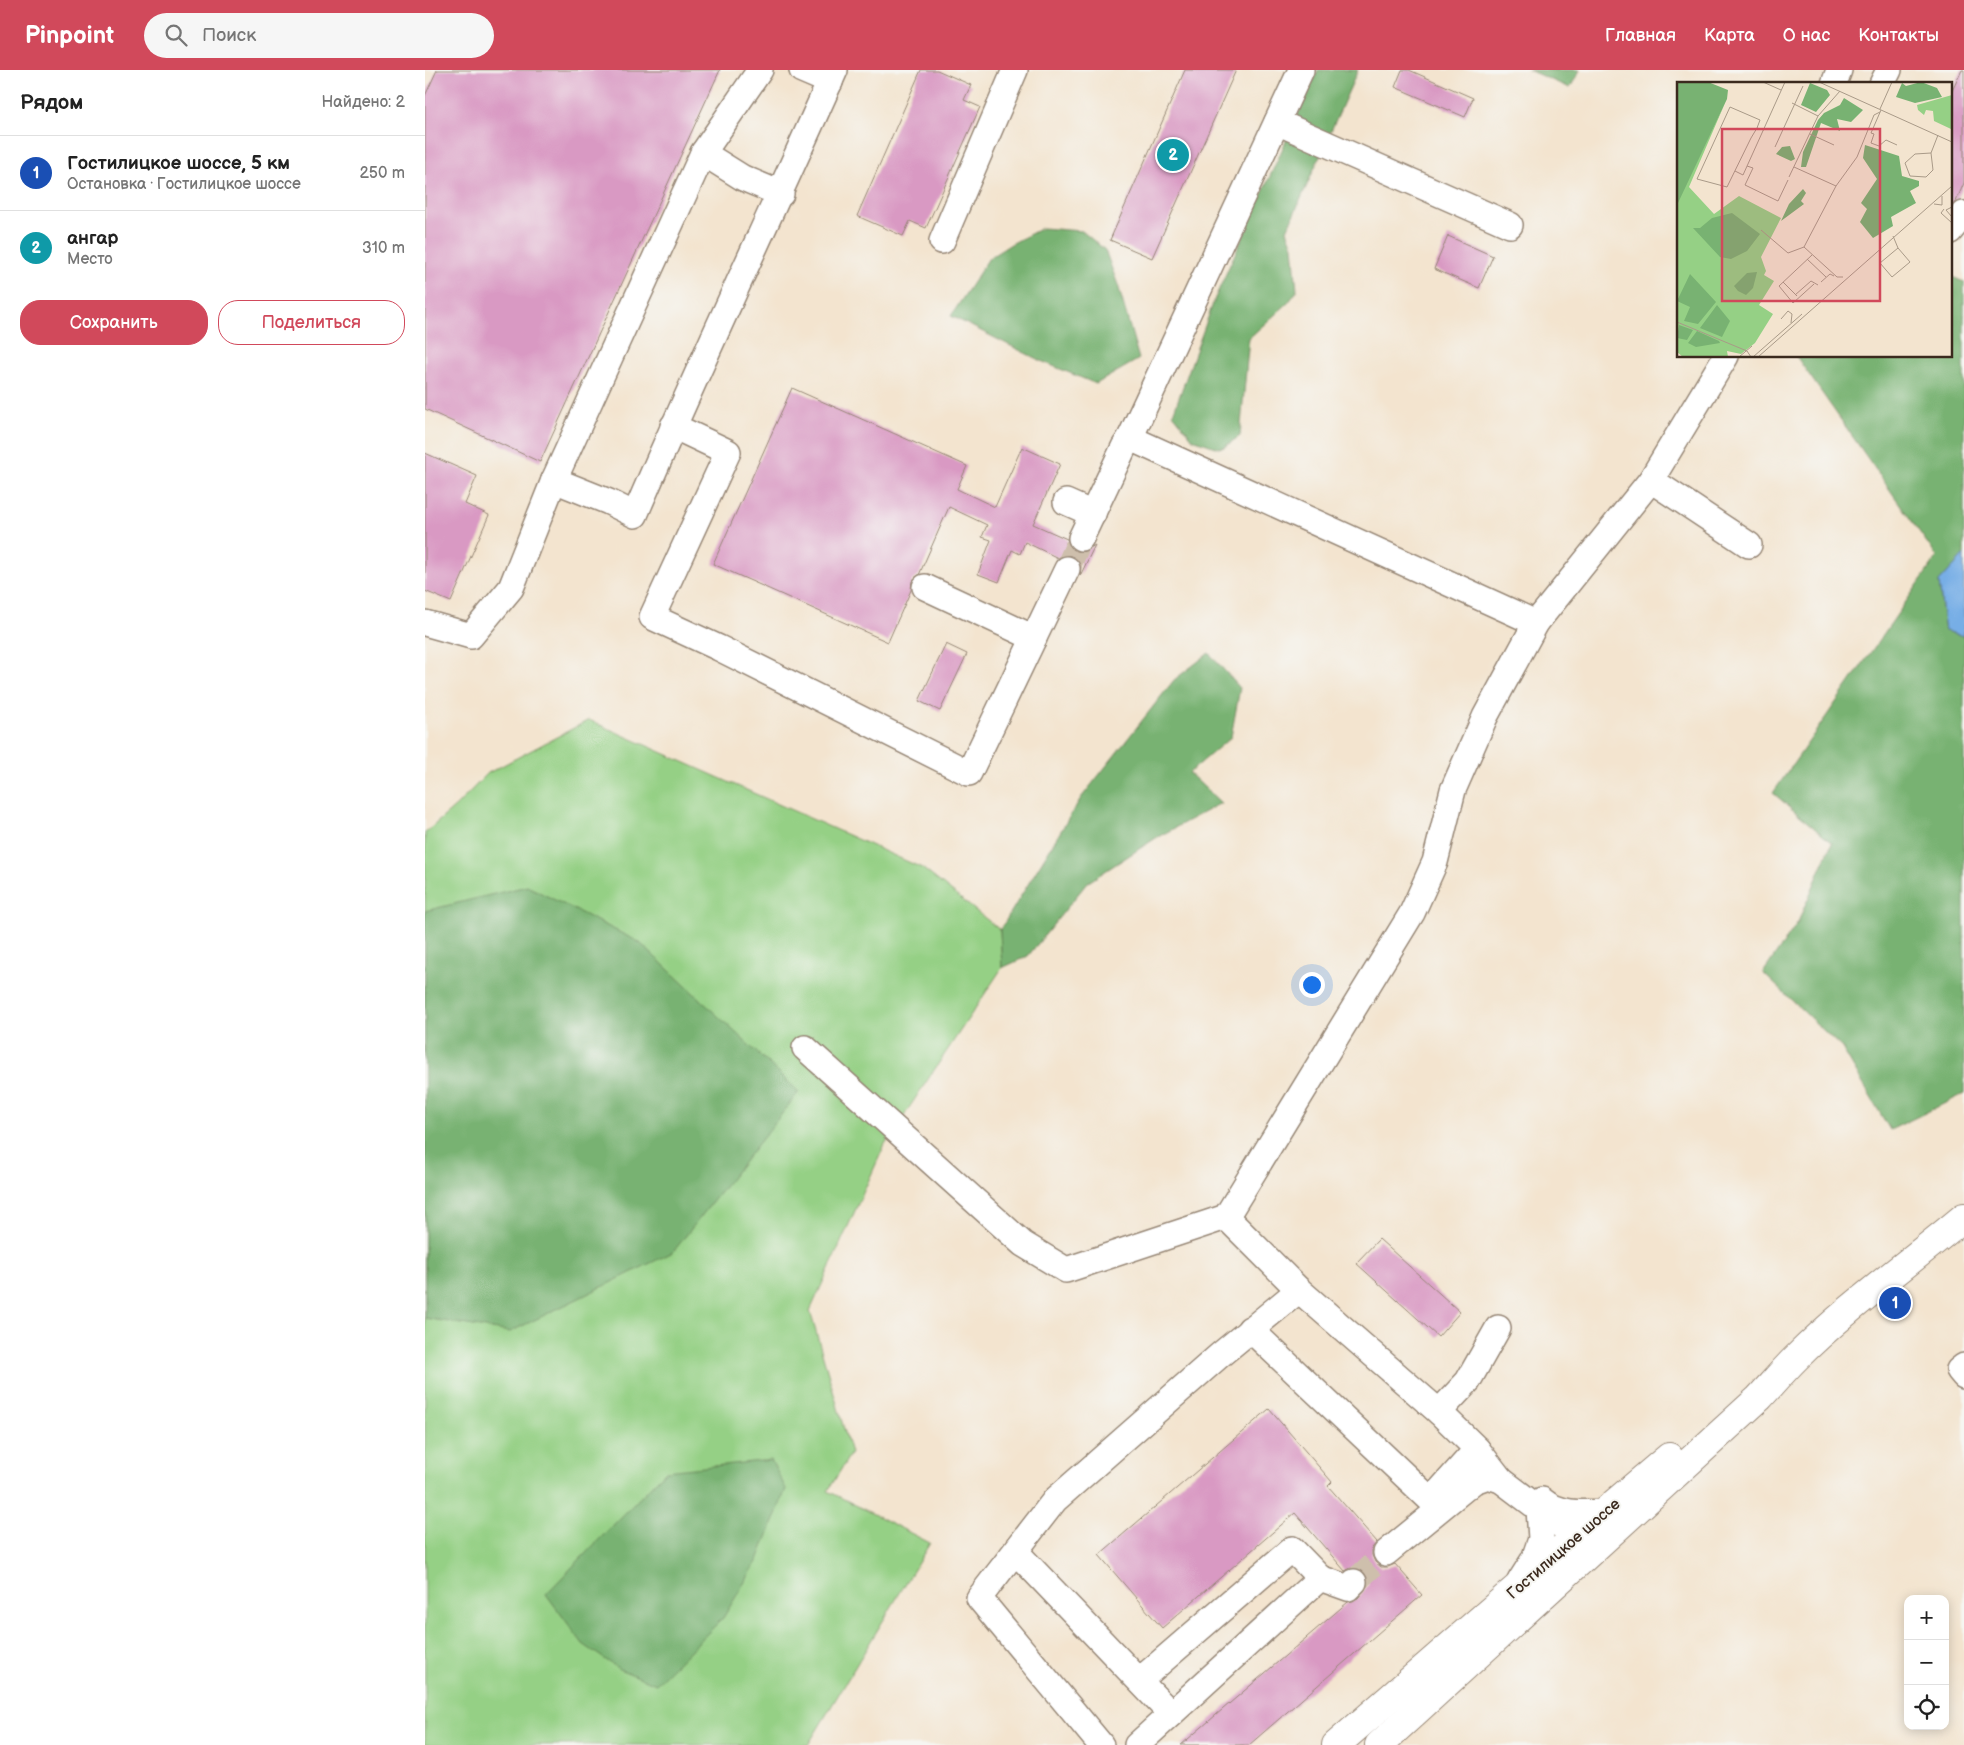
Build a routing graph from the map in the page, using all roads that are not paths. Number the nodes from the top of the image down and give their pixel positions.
1 (760, 70) edge
2 (802, 70) edge
3 (1015, 70) edge
4 (1301, 70) edge
5 (1839, 70) edge
6 (1889, 70) edge
7 (832, 76) edge
8 (1835, 82) edge
9 (1884, 82) edge
10 (1277, 122) junction
11 (703, 153) junction
12 (781, 194) junction
13 (1964, 214) edge
14 (1510, 224) dead end
15 (1951, 230) edge
16 (942, 241) dead end
17 (1725, 358) edge
18 (673, 426) junction
19 (1130, 438) junction
20 (554, 480) junction
21 (1651, 480) junction
22 (1066, 502) dead end
23 (1093, 514) junction
24 (1081, 538) tunnel mouth
25 (1749, 545) dead end
26 (1067, 569) tunnel mouth
27 (925, 587) dead end
28 (425, 623) edge
29 (1536, 623) junction
30 (1034, 638) junction
31 (805, 1048) dead end
32 (1226, 1217) junction
33 (1964, 1217) edge
34 (1299, 1290) junction
35 (1498, 1328) dead end
36 (1250, 1329) junction
37 (1796, 1358) junction
38 (1964, 1366) edge
39 (1964, 1376) edge
40 (1439, 1412) junction
41 (1477, 1449) junction
42 (1501, 1480) junction
43 (1435, 1504) junction
44 (1539, 1509) junction
45 (1604, 1512) junction
46 (1585, 1544) junction
47 (1382, 1549) tunnel mouth
48 (1016, 1552) junction
49 (1514, 1590) junction
50 (1140, 1680) junction
51 (1171, 1714) junction
52 (1101, 1745) edge
53 (1137, 1745) edge
54 (1336, 1745) edge
55 (1379, 1745) edge

1 - 11 street
2 - 7 street
3 - 16 street
4 - 10 street
5 - 8 street
6 - 9 street
7 - 12 street
10 - 14 street
10 - 19 street
11 - 12 street
11 - 20 street
12 - 18 street
13 - 15 street
17 - 21 street
18 - 20 street
18 - 30 street
19 - 23 street
19 - 29 street
20 - 28 street
21 - 25 street
21 - 29 street
22 - 23 street
23 - 24 street
26 - 30 street
27 - 30 street
29 - 32 street
31 - 32 street
32 - 34 street
33 - 37 main road, Гостилицкое шоссе
34 - 36 street
34 - 40 street
35 - 40 street
36 - 43 street
36 - 48 street
37 - 45 main road, Гостилицкое шоссе
37 - 46 main road, Гостилицкое шоссе
38 - 39 street
40 - 41 street
41 - 42 street
41 - 43 street
41 - 45 street
42 - 43 street
42 - 44 street
43 - 47 street
44 - 46 street
44 - 49 street
45 - 46 main road, Гостилицкое шоссе
46 - 49 main road, Гостилицкое шоссе
46 - 55 main road, Гостилицкое шоссе
48 - 50 street
48 - 52 street
49 - 54 main road, Гостилицкое шоссе
50 - 51 street
50 - 51 street
51 - 53 street

